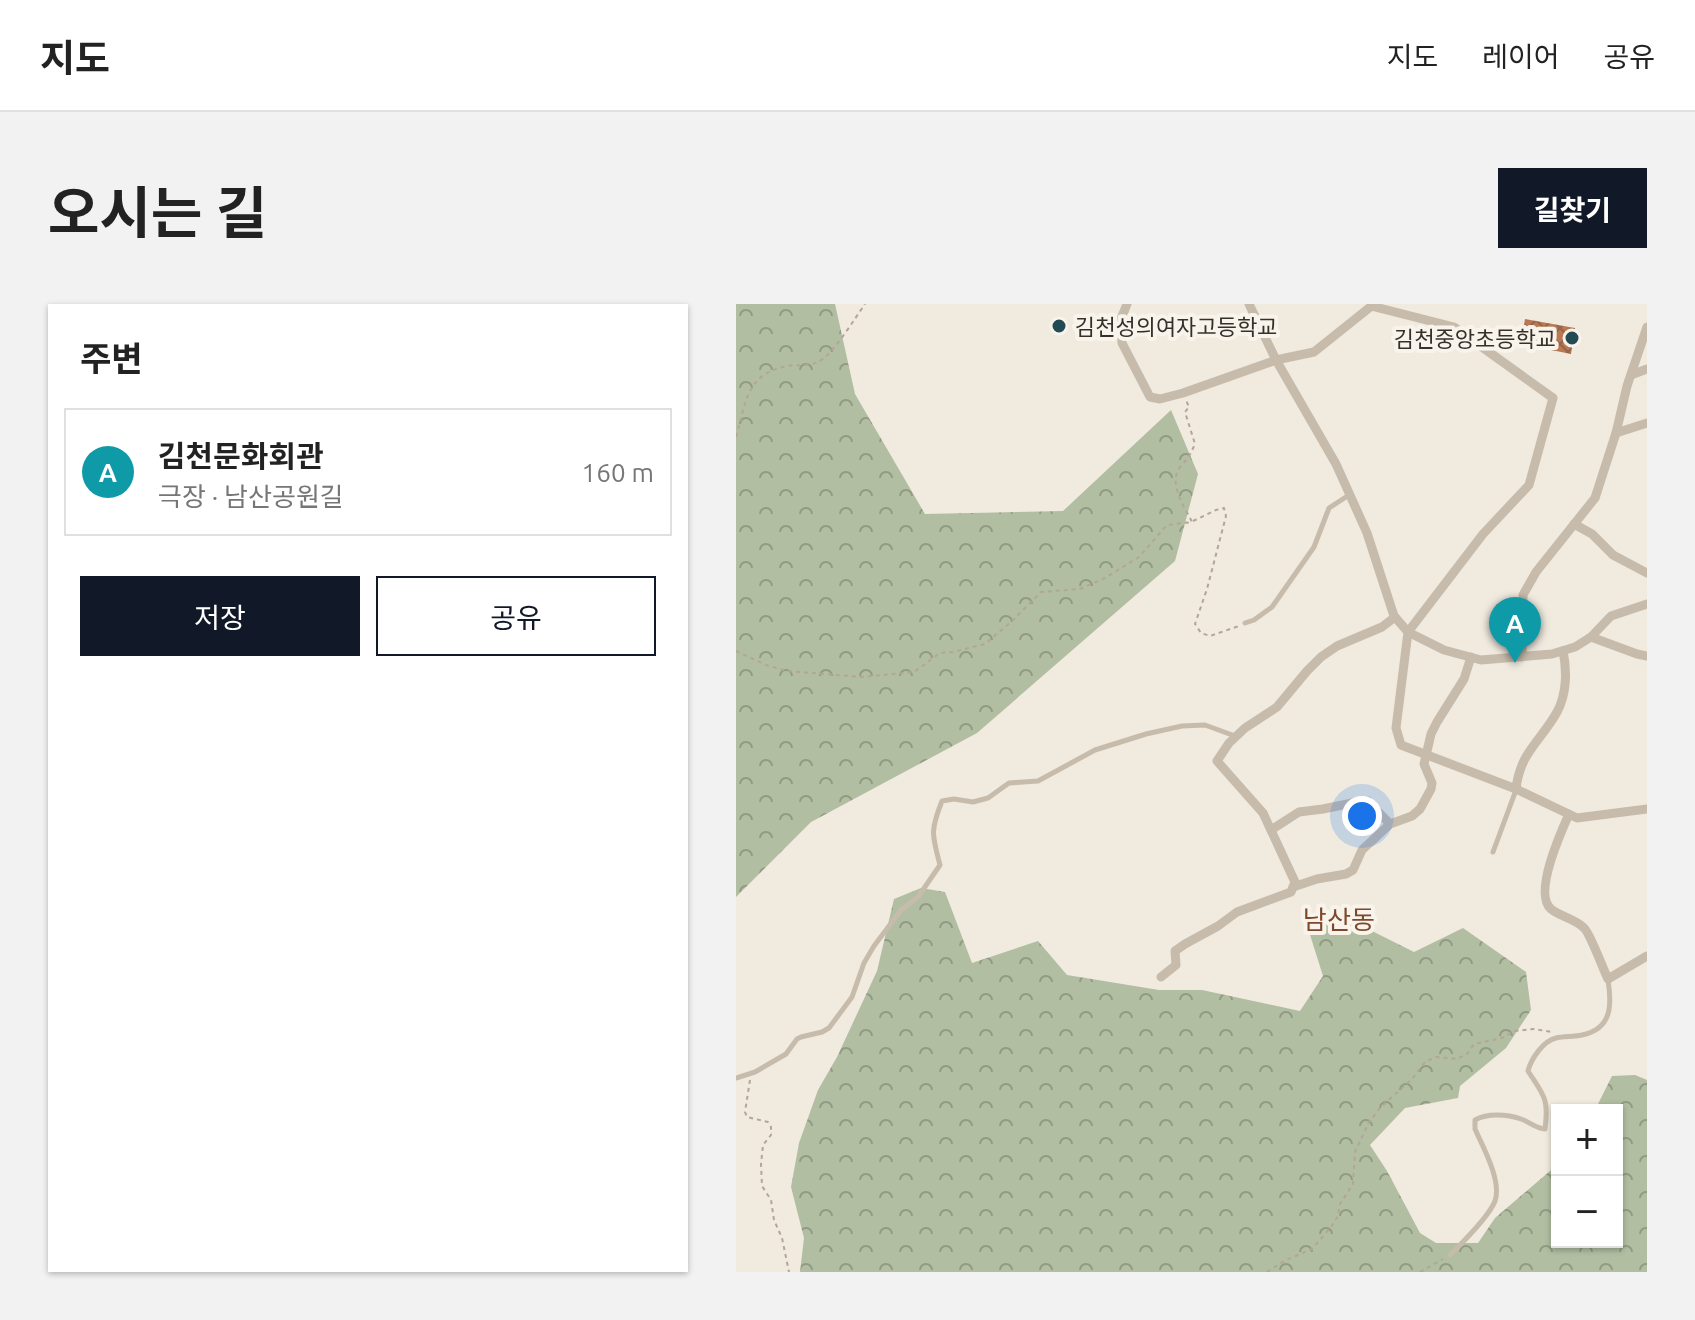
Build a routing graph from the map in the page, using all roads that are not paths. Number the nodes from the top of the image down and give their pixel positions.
1 (1127, 304) edge
2 (1249, 304) edge
3 (1373, 305) edge
4 (1647, 327) edge
5 (1276, 360) junction
6 (1647, 369) edge
7 (1631, 375) junction
8 (1647, 423) edge
9 (1616, 433) junction
10 (1350, 494) junction
11 (1574, 524) junction
12 (1647, 573) edge
13 (1647, 604) edge
14 (1394, 616) junction
15 (1245, 623) road end
16 (1408, 632) junction
17 (1591, 637) junction
18 (1563, 651) junction
19 (1647, 656) edge
20 (1471, 657) junction
21 (1522, 657) junction
22 (1236, 737) junction
23 (1425, 754) junction
24 (1516, 789) junction
25 (1647, 809) edge
26 (1569, 814) junction
27 (1390, 824) junction
28 (1271, 830) junction
29 (1493, 852) dead end
30 (1293, 887) junction
31 (1647, 956) edge
32 (1161, 977) dead end
33 (1608, 979) junction
34 (736, 1078) edge
35 (1450, 1255) road end

1 - 5 street
2 - 5 street
3 - 5 street
3 - 16 street
4 - 7 street
5 - 10 street
6 - 7 street
7 - 9 street
8 - 9 street
9 - 11 street
10 - 14 street
10 - 15 lane
11 - 12 street
11 - 21 street
13 - 17 street
14 - 16 street
14 - 22 street
16 - 20 street
16 - 23 street
17 - 18 street
17 - 19 street
18 - 21 street
18 - 24 street
20 - 21 street
20 - 23 street
22 - 28 street
22 - 34 lane
23 - 24 street
23 - 27 street
24 - 26 street
24 - 29 lane
25 - 26 street
26 - 33 street
27 - 28 street
27 - 30 street
28 - 30 street
30 - 32 street
31 - 33 street
33 - 35 lane

